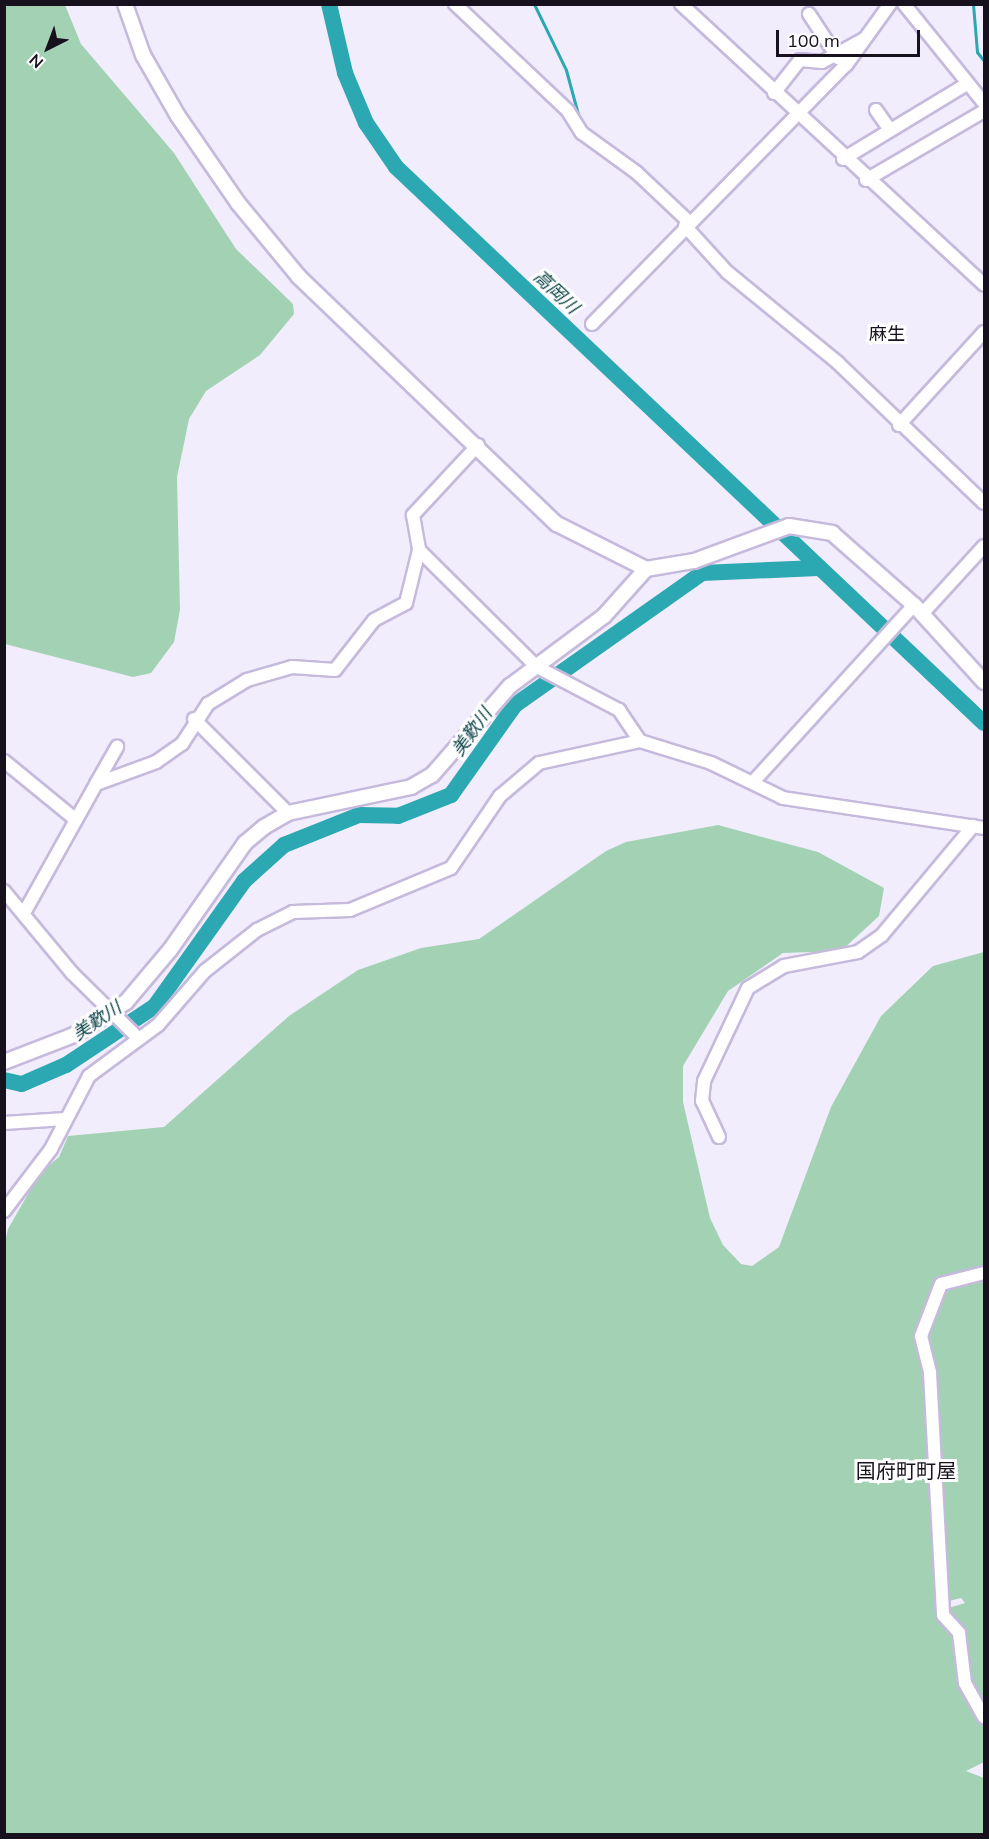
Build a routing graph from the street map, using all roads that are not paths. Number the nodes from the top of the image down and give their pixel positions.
1 (125, 4) edge
2 (455, 4) edge
3 (890, 4) edge
4 (904, 4) edge
5 (684, 5) edge
6 (809, 14) dead end
7 (868, 37) junction
8 (834, 52) junction
9 (845, 66) junction
10 (967, 84) junction
11 (774, 93) junction
12 (984, 103) edge
13 (876, 110) dead end
14 (984, 111) edge
15 (793, 113) junction
16 (890, 130) junction
17 (843, 159) junction
18 (867, 180) junction
19 (687, 224) junction
20 (984, 285) edge
21 (592, 324) dead end
22 (984, 332) edge
23 (899, 425) junction
24 (478, 445) junction
25 (984, 503) edge
26 (984, 546) edge
27 (419, 550) junction
28 (646, 569) junction
29 (913, 610) junction
30 (537, 667) junction
31 (984, 682) edge
32 (194, 719) junction
33 (640, 741) junction
34 (117, 747) dead end
35 (4, 761) edge
36 (753, 782) junction
37 (96, 784) junction
38 (288, 813) junction
39 (76, 820) junction
40 (979, 827) edge
41 (4, 891) edge
42 (24, 913) junction
43 (182, 999) junction
44 (117, 1014) junction
45 (133, 1032) junction
46 (4, 1062) edge
47 (89, 1076) junction
48 (65, 1119) junction
49 (4, 1123) edge
50 (719, 1137) dead end
51 (4, 1211) edge
52 (984, 1273) edge
53 (984, 1717) edge

1 - 24 street
2 - 19 street
3 - 7 street
4 - 10 street
5 - 11 street
6 - 8 street
7 - 8 street
7 - 9 street
8 - 9 street
8 - 11 street
9 - 15 street
10 - 12 street
10 - 16 street
11 - 15 street
13 - 16 street
14 - 18 street
15 - 17 street
15 - 19 street
16 - 17 street
17 - 18 street
18 - 20 street
19 - 21 street
19 - 23 street
22 - 23 street
23 - 25 street
24 - 27 street
24 - 28 street
26 - 29 street
27 - 30 street
27 - 32 street
28 - 29 street
28 - 30 street
29 - 31 street
29 - 36 street
30 - 33 street
30 - 38 street
32 - 37 street
32 - 38 street
33 - 36 street
33 - 43 street
34 - 37 street
35 - 39 street
36 - 40 street
37 - 39 street
38 - 44 street
39 - 42 street
40 - 50 street
41 - 42 street
42 - 44 street
43 - 45 street
43 - 47 street
44 - 45 street
44 - 46 street
45 - 47 street
47 - 48 street
48 - 49 street
48 - 51 street
52 - 53 street

